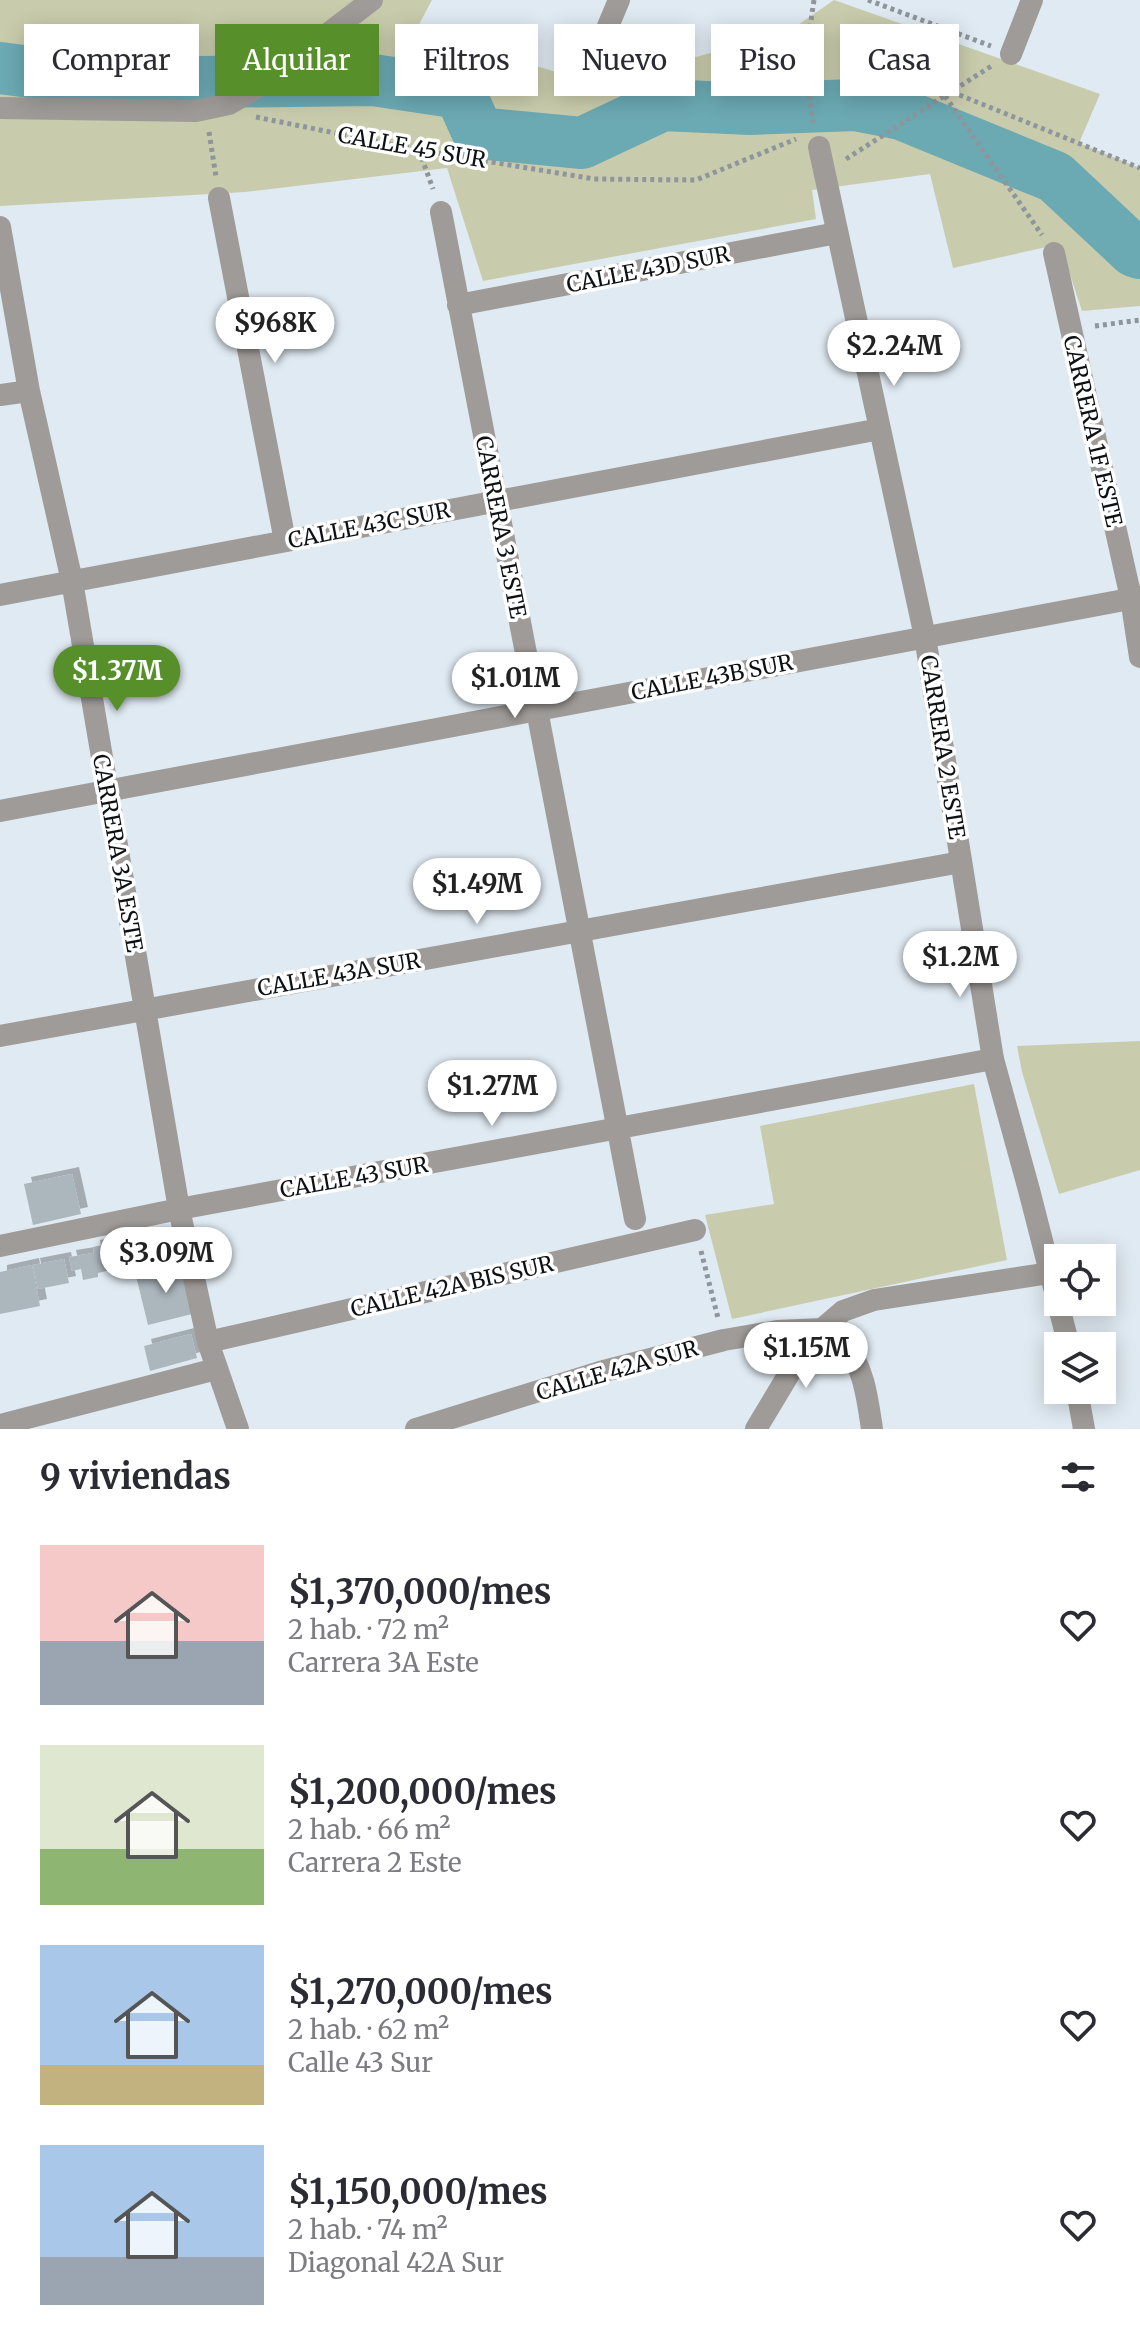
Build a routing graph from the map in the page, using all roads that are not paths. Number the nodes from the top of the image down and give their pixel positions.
1 (372, 0) edge
2 (619, 0) edge
3 (1032, 0) edge
4 (609, 24) edge
5 (1011, 54) road end
6 (0, 108) edge
7 (812, 138) road end
8 (219, 198) road end
9 (441, 212) road end
10 (0, 227) edge
11 (837, 233) junction
12 (1054, 253) road end
13 (458, 305) junction
14 (29, 391) junction
15 (0, 395) edge
16 (880, 429) junction
17 (496, 501) junction
18 (285, 541) junction
19 (72, 581) junction
20 (0, 595) edge
21 (1135, 598) edge
22 (925, 637) junction
23 (1140, 657) edge
24 (537, 710) junction
25 (107, 791) junction
26 (0, 811) edge
27 (961, 862) junction
28 (580, 931) junction
29 (145, 1010) junction
30 (0, 1036) edge
31 (993, 1059) junction
32 (618, 1128) junction
33 (179, 1209) junction
34 (635, 1219) dead end
35 (695, 1230) road end
36 (0, 1246) edge
37 (1044, 1250) edge
38 (1044, 1274) edge
39 (822, 1329) junction
40 (208, 1342) junction
41 (216, 1369) junction
42 (1080, 1404) edge
43 (0, 1425) edge
44 (238, 1429) edge
45 (416, 1429) edge
46 (756, 1429) edge
47 (872, 1429) edge
48 (1084, 1429) edge

1 - 6 street
2 - 4 street
3 - 5 street
7 - 11 street, CARRERA 2 ESTE
8 - 18 street
9 - 13 street, CARRERA 3 ESTE
10 - 14 street, CARRERA 3A ESTE
11 - 13 street, CALLE 43D SUR
11 - 16 street, CARRERA 2 ESTE
12 - 21 street, CARRERA 1F ESTE
13 - 17 street, CARRERA 3 ESTE
14 - 15 street
14 - 19 street, CARRERA 3A ESTE
16 - 17 street, CALLE 43C SUR
16 - 22 street, CARRERA 2 ESTE
17 - 18 street, CALLE 43C SUR
17 - 24 street, CARRERA 3 ESTE
18 - 19 street, CALLE 43C SUR
19 - 20 street, CALLE 43C SUR
19 - 25 street, CARRERA 3A ESTE
21 - 22 street, CALLE 43B SUR
21 - 23 street, CARRERA 1F ESTE
22 - 24 street, CALLE 43B SUR
22 - 27 street, CARRERA 2 ESTE
24 - 25 street, CALLE 43B SUR
24 - 28 street, CARRERA 3 ESTE
25 - 26 street, CALLE 43B SUR
25 - 29 street, CARRERA 3A ESTE
27 - 28 street, CALLE 43A SUR
27 - 31 street, CARRERA 2 ESTE
28 - 29 street, CALLE 43A SUR
28 - 32 street, CARRERA 3 ESTE
29 - 30 street, CALLE 43A SUR
29 - 33 street, CARRERA 3A ESTE
31 - 32 street, CALLE 43 SUR
31 - 37 street, CARRERA 2 ESTE
32 - 33 street, CALLE 43 SUR
32 - 34 street, CARRERA 3 ESTE
33 - 36 street, CALLE 43 SUR
33 - 40 street, CARRERA 3A ESTE
35 - 40 street, CALLE 42A BIS SUR
38 - 39 street
39 - 45 street, CALLE 42A SUR
39 - 46 street
39 - 47 street
40 - 41 street, CARRERA 3A ESTE
41 - 43 street
41 - 44 street, CARRERA 3A ESTE
42 - 48 street

